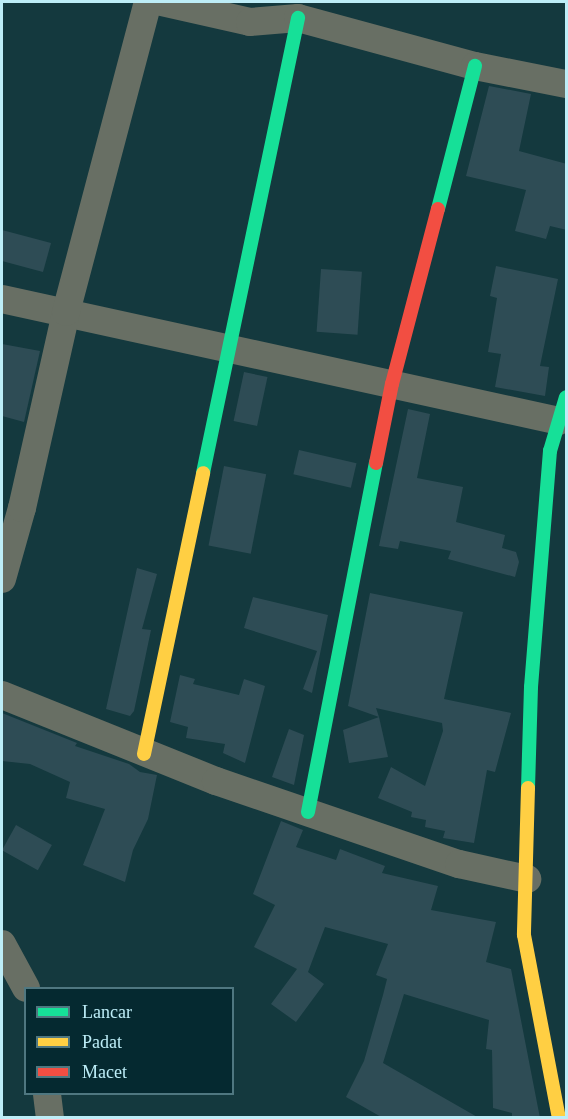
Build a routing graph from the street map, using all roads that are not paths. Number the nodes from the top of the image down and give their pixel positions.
1 (148, 2) edge
2 (162, 2) edge
3 (298, 18) junction
4 (475, 66) junction
5 (567, 84) edge
6 (2, 299) edge
7 (66, 312) junction
8 (227, 350) junction
9 (392, 384) junction
10 (563, 409) edge
11 (558, 453) edge
12 (2, 579) edge
13 (2, 695) edge
14 (144, 754) junction
15 (308, 813) junction
16 (527, 879) junction
17 (2, 944) edge
18 (25, 987) edge
19 (47, 1095) edge
20 (50, 1118) edge
21 (559, 1118) edge

1 - 7 street
2 - 3 street
3 - 4 street
3 - 8 street
4 - 5 street
4 - 9 street
6 - 7 street
7 - 8 street
7 - 12 street
8 - 9 street
8 - 14 street
9 - 10 street
9 - 15 street
10 - 11 street
11 - 16 street
13 - 14 street
14 - 15 street
15 - 16 street
16 - 21 street
17 - 18 street
19 - 20 street

